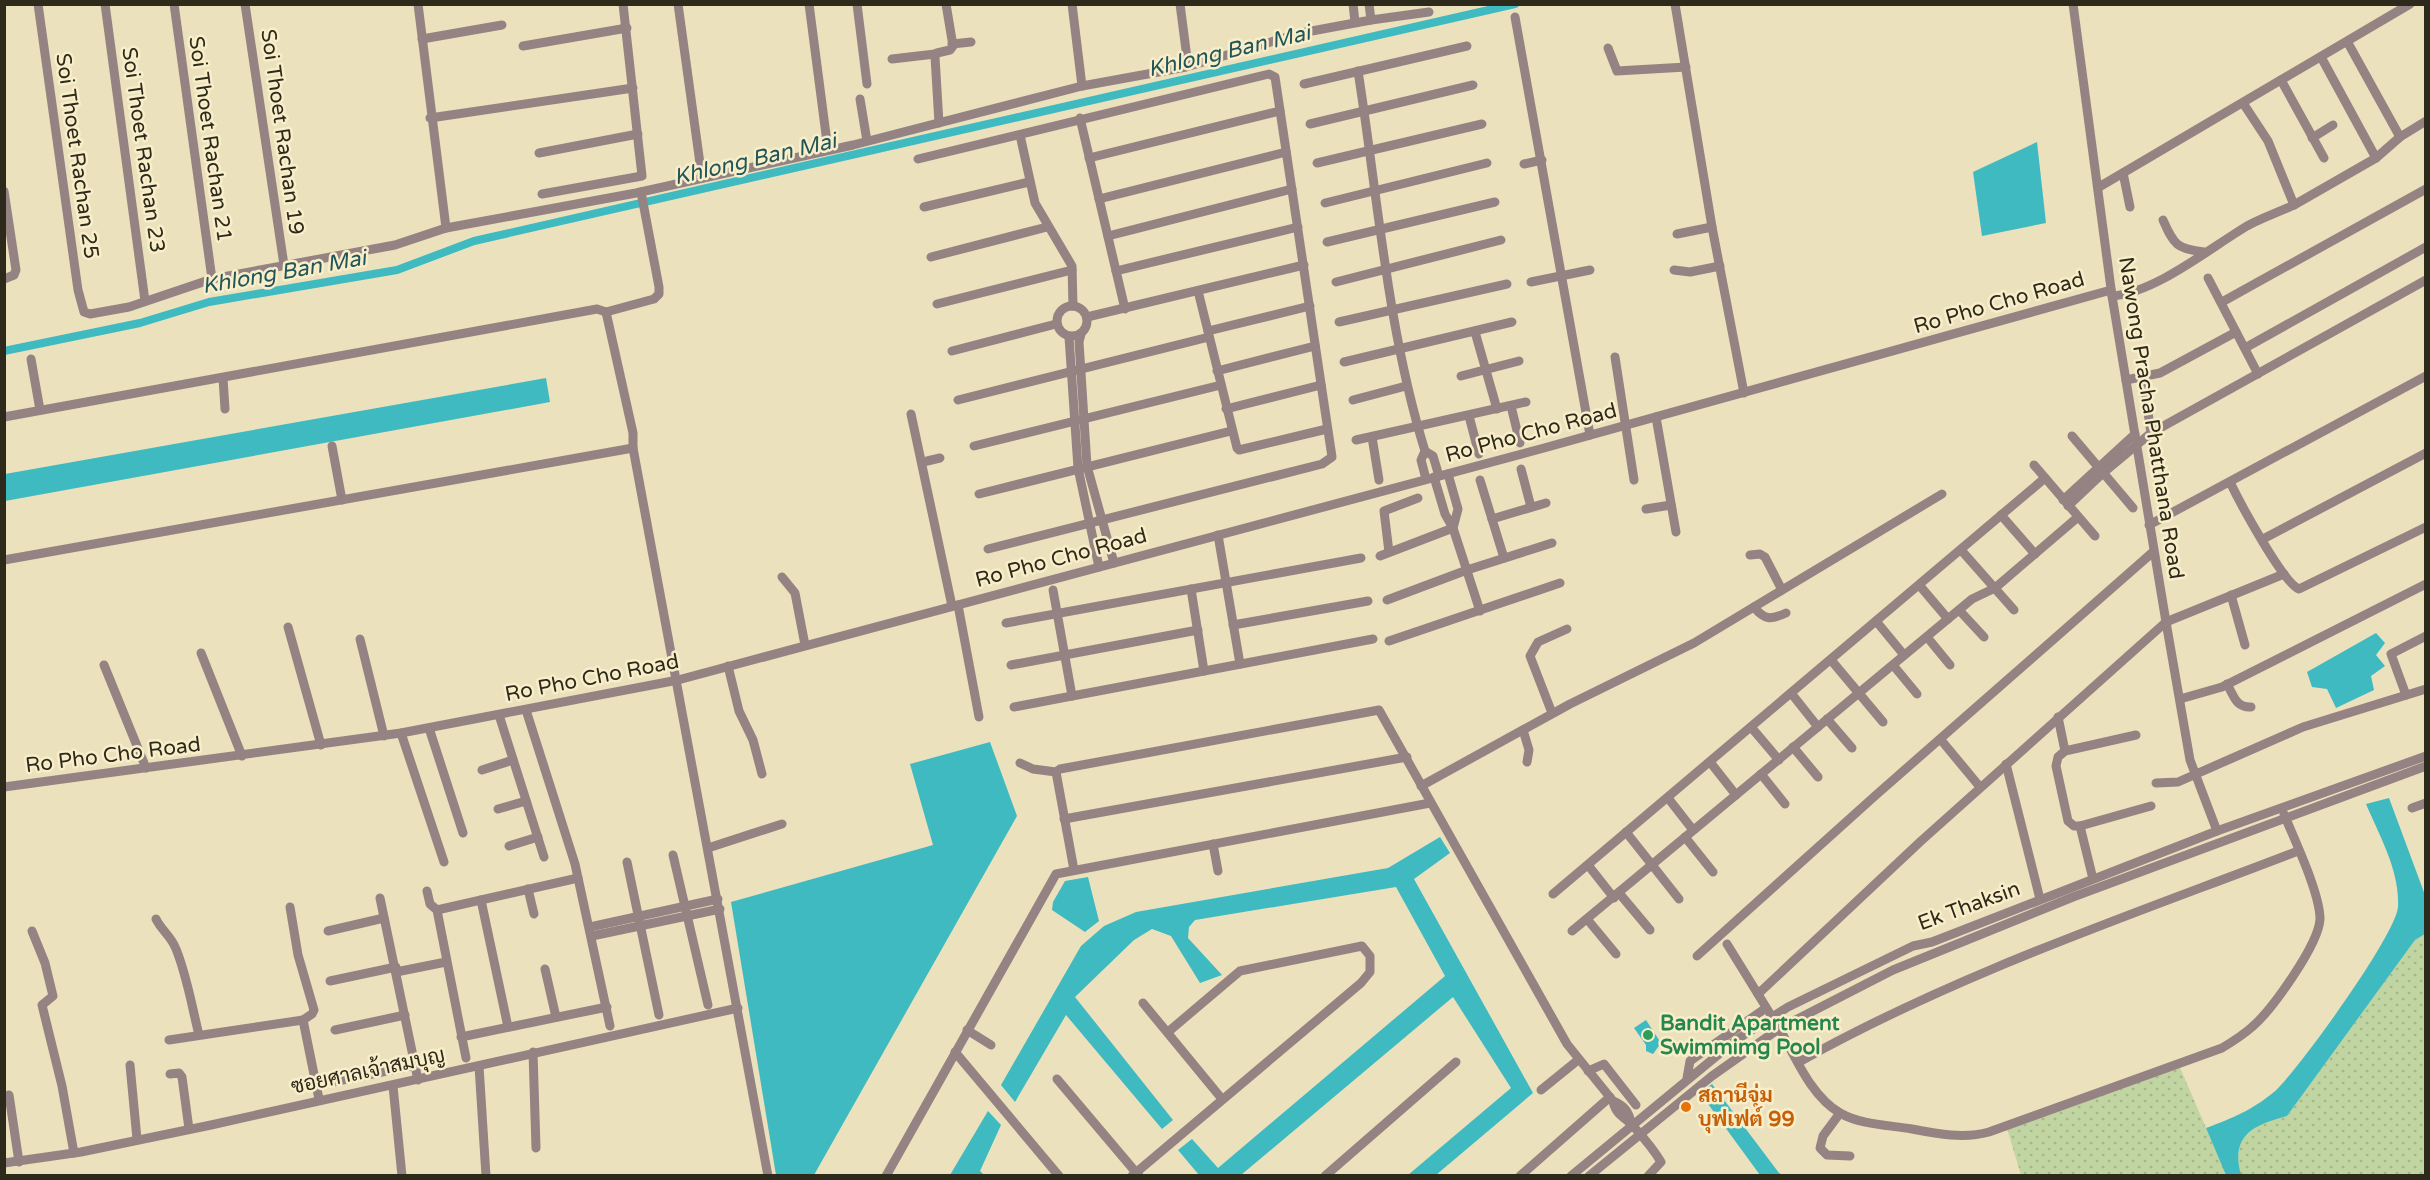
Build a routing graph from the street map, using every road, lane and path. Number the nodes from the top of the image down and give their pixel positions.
1 (38, 4) edge
2 (105, 4) edge
3 (174, 4) edge
4 (245, 4) edge
5 (418, 4) edge
6 (623, 4) edge
7 (678, 4) edge
8 (809, 4) edge
9 (857, 4) edge
10 (946, 4) edge
11 (1072, 4) edge
12 (1180, 4) edge
13 (1353, 4) edge
14 (1369, 4) edge
15 (1675, 4) edge
16 (2073, 4) edge
17 (2410, 4) edge
18 (1429, 12) dead end
19 (1515, 17) dead end
20 (1371, 20) junction
21 (1355, 22) junction
22 (502, 26) dead end
23 (627, 28) junction
24 (422, 39) junction
25 (971, 42) dead end
26 (2348, 43) junction
27 (952, 44) junction
28 (523, 46) dead end
29 (1467, 46) dead end
30 (1608, 48) dead end
31 (935, 54) junction
32 (2321, 57) junction
33 (1187, 58) dead end
34 (892, 59) dead end
35 (1686, 68) junction
36 (1358, 71) junction
37 (2281, 80) junction
38 (867, 84) dead end
39 (1304, 84) dead end
40 (1473, 85) dead end
41 (1082, 86) junction
42 (633, 88) junction
43 (860, 99) dead end
44 (2243, 103) junction
45 (1280, 111) junction
46 (1364, 111) junction
47 (430, 118) junction
48 (1080, 118) junction
49 (2426, 121) edge
50 (939, 123) junction
51 (1310, 123) dead end
52 (1482, 124) dead end
53 (2333, 125) dead end
54 (638, 134) junction
55 (1020, 135) junction
56 (2400, 137) junction
57 (2312, 138) junction
58 (867, 141) junction
59 (828, 150) junction
60 (1286, 152) junction
61 (1368, 152) junction
62 (539, 153) dead end
63 (1089, 158) junction
64 (2324, 158) dead end
65 (2376, 158) junction
66 (918, 159) dead end
67 (1542, 160) junction
68 (1317, 163) dead end
69 (1487, 163) dead end
70 (1524, 164) dead end
71 (2123, 173) junction
72 (702, 178) junction
73 (1029, 182) junction
74 (2099, 187) junction
75 (1292, 189) junction
76 (2426, 189) edge
77 (4, 191) edge
78 (1373, 191) junction
79 (542, 194) dead end
80 (642, 195) junction
81 (1099, 199) junction
82 (1495, 202) dead end
83 (1325, 203) dead end
84 (2294, 205) junction
85 (5, 206) edge
86 (924, 207) dead end
87 (2130, 207) dead end
88 (2163, 220) dead end
89 (1047, 227) junction
90 (1298, 227) junction
91 (1712, 227) junction
92 (446, 228) junction
93 (1380, 230) junction
94 (1677, 234) dead end
95 (1108, 236) junction
96 (1501, 240) dead end
97 (1327, 242) dead end
98 (2426, 247) edge
99 (2204, 252) junction
100 (931, 257) dead end
101 (284, 265) junction
102 (1304, 265) junction
103 (1720, 266) junction
104 (1072, 270) junction
105 (1386, 270) junction
106 (1590, 270) dead end
107 (1674, 270) dead end
108 (1116, 271) junction
109 (1563, 276) junction
110 (2208, 278) dead end
111 (4, 279) edge
112 (212, 279) junction
113 (2426, 280) edge
114 (1336, 282) dead end
115 (1530, 282) dead end
116 (1506, 284) dead end
117 (1198, 291) junction
118 (2112, 293) junction
119 (145, 301) junction
120 (2222, 302) junction
121 (937, 304) dead end
122 (1073, 306) junction
123 (1310, 306) junction
124 (1125, 309) junction
125 (1393, 310) junction
126 (606, 312) junction
127 (1087, 317) junction
128 (1339, 322) dead end
129 (1512, 322) dead end
130 (1056, 324) junction
131 (1475, 332) junction
132 (2236, 332) junction
133 (1081, 334) junction
134 (1209, 334) junction
135 (1069, 337) junction
136 (1315, 346) junction
137 (2245, 348) junction
138 (952, 351) dead end
139 (1399, 351) junction
140 (1615, 357) dead end
141 (31, 359) dead end
142 (1519, 361) dead end
143 (1344, 363) dead end
144 (1217, 371) junction
145 (1486, 371) junction
146 (1076, 373) junction
147 (2258, 374) junction
148 (1461, 376) dead end
149 (2426, 376) edge
150 (223, 378) junction
151 (2143, 378) junction
152 (2126, 380) junction
153 (1221, 385) junction
154 (1321, 385) junction
155 (1406, 386) junction
156 (1744, 393) junction
157 (957, 400) dead end
158 (1353, 400) dead end
159 (1526, 402) dead end
160 (1511, 406) junction
161 (225, 409) dead end
162 (1226, 409) junction
163 (1497, 409) junction
164 (40, 410) junction
165 (911, 414) dead end
166 (1469, 416) junction
167 (4, 417) edge
168 (1656, 417) junction
169 (1079, 420) junction
170 (1625, 426) junction
171 (1418, 428) junction
172 (1327, 429) junction
173 (1231, 430) junction
174 (2151, 433) junction
175 (1590, 435) junction
176 (2072, 436) dead end
177 (1372, 437) junction
178 (2136, 439) junction
179 (1356, 440) dead end
180 (1520, 443) dead end
181 (332, 446) dead end
182 (974, 446) dead end
183 (633, 448) junction
184 (2426, 453) edge
185 (1479, 454) dead end
186 (940, 458) dead end
187 (923, 462) junction
188 (2034, 465) dead end
189 (1082, 467) junction
190 (1521, 469) dead end
191 (2101, 470) junction
192 (1437, 477) junction
193 (2045, 478) junction
194 (1379, 480) dead end
195 (1480, 480) dead end
196 (1634, 480) dead end
197 (2230, 482) junction
198 (979, 494) dead end
199 (1942, 494) dead end
200 (1418, 498) dead end
201 (342, 500) junction
202 (1546, 502) dead end
203 (2066, 503) junction
204 (1671, 505) junction
205 (1531, 507) junction
206 (2133, 508) dead end
207 (1646, 509) dead end
208 (2001, 516) junction
209 (2078, 517) junction
210 (1101, 519) junction
211 (1492, 519) junction
212 (1090, 523) junction
213 (2148, 525) junction
214 (2426, 527) edge
215 (1453, 528) junction
216 (1676, 532) dead end
217 (1218, 535) junction
218 (2096, 536) dead end
219 (2263, 539) junction
220 (1552, 543) dead end
221 (988, 549) dead end
222 (1961, 550) junction
223 (2153, 552) junction
224 (2035, 554) junction
225 (1750, 555) dead end
226 (1361, 558) dead end
227 (1504, 558) junction
228 (4, 560) edge
229 (1114, 563) junction
230 (1100, 567) junction
231 (1467, 570) junction
232 (2284, 574) junction
233 (782, 577) dead end
234 (1226, 583) junction
235 (1560, 583) dead end
236 (2426, 584) edge
237 (1920, 586) junction
238 (1995, 588) junction
239 (1191, 589) junction
240 (1053, 590) dead end
241 (1782, 591) junction
242 (2231, 595) junction
243 (1387, 600) dead end
244 (1368, 601) dead end
245 (955, 605) junction
246 (1754, 607) junction
247 (1480, 610) junction
248 (1959, 610) junction
249 (2014, 610) dead end
250 (1058, 613) junction
251 (1785, 613) dead end
252 (1948, 619) junction
253 (1876, 621) junction
254 (2166, 622) junction
255 (1006, 623) dead end
256 (1233, 626) junction
257 (288, 627) dead end
258 (1567, 629) dead end
259 (1198, 630) junction
260 (2426, 636) edge
261 (1927, 637) junction
262 (1984, 637) dead end
263 (360, 639) dead end
264 (1372, 639) dead end
265 (1389, 641) dead end
266 (805, 645) junction
267 (2245, 645) dead end
268 (201, 653) dead end
269 (1065, 655) junction
270 (1904, 655) junction
271 (1830, 660) junction
272 (1240, 664) junction
273 (104, 665) dead end
274 (1011, 665) dead end
275 (1893, 665) junction
276 (1950, 665) dead end
277 (728, 666) junction
278 (1204, 671) junction
279 (678, 680) junction
280 (2228, 684) junction
281 (2426, 689) edge
282 (1791, 693) junction
283 (1859, 693) junction
284 (1917, 694) dead end
285 (2406, 695) junction
286 (1072, 696) junction
287 (2180, 699) junction
288 (1014, 707) dead end
289 (2251, 707) dead end
290 (526, 710) junction
291 (1552, 713) junction
292 (499, 715) junction
293 (979, 717) dead end
294 (2058, 717) junction
295 (1827, 719) junction
296 (1883, 722) dead end
297 (1751, 727) junction
298 (1818, 727) junction
299 (429, 728) junction
300 (1523, 730) junction
301 (401, 733) junction
302 (384, 735) junction
303 (2136, 735) dead end
304 (1941, 740) junction
305 (321, 745) junction
306 (1793, 747) junction
307 (1852, 748) dead end
308 (2065, 751) junction
309 (242, 756) junction
310 (1407, 758) junction
311 (513, 760) junction
312 (1779, 760) junction
313 (2425, 760) edge
314 (1020, 762) dead end
315 (1527, 762) dead end
316 (1710, 762) junction
317 (2006, 764) junction
318 (146, 768) junction
319 (482, 770) dead end
320 (1056, 772) junction
321 (762, 774) dead end
322 (1761, 774) junction
323 (2196, 775) junction
324 (1818, 777) dead end
325 (2156, 783) dead end
326 (1421, 786) junction
327 (4, 787) edge
328 (1980, 787) junction
329 (1736, 795) junction
330 (1668, 798) junction
331 (526, 801) junction
332 (1430, 803) junction
333 (2426, 803) edge
334 (1785, 804) dead end
335 (2151, 807) dead end
336 (2412, 808) dead end
337 (498, 809) dead end
338 (2284, 814) junction
339 (1064, 819) junction
340 (782, 824) dead end
341 (2080, 826) junction
342 (2217, 831) junction
343 (1626, 832) junction
344 (464, 833) dead end
345 (1689, 834) junction
346 (538, 837) junction
347 (1213, 844) junction
348 (509, 846) dead end
349 (708, 848) junction
350 (2298, 851) junction
351 (674, 855) dead end
352 (544, 856) dead end
353 (444, 862) dead end
354 (627, 862) dead end
355 (1588, 865) junction
356 (1652, 865) junction
357 (1074, 870) junction
358 (1218, 871) dead end
359 (1713, 872) dead end
360 (578, 878) junction
361 (2093, 879) junction
362 (528, 889) junction
363 (427, 891) dead end
364 (1553, 894) dead end
365 (1616, 895) junction
366 (380, 898) dead end
367 (2040, 899) junction
368 (481, 900) junction
369 (1679, 900) dead end
370 (719, 904) junction
371 (687, 905) junction
372 (290, 907) dead end
373 (437, 910) junction
374 (534, 914) dead end
375 (639, 916) junction
376 (688, 916) junction
377 (384, 918) junction
378 (156, 919) dead end
379 (1587, 919) junction
380 (641, 926) junction
381 (1572, 930) dead end
382 (1650, 930) dead end
383 (32, 931) dead end
384 (327, 931) dead end
385 (591, 932) junction
386 (1727, 944) dead end
387 (1616, 954) dead end
388 (1697, 956) dead end
389 (446, 962) junction
390 (396, 969) junction
391 (545, 969) dead end
392 (330, 981) dead end
393 (1758, 994) junction
394 (1143, 1003) dead end
395 (708, 1005) dead end
396 (607, 1007) junction
397 (738, 1008) junction
398 (1770, 1013) junction
399 (405, 1015) junction
400 (659, 1015) dead end
401 (556, 1017) junction
402 (303, 1020) junction
403 (610, 1026) dead end
404 (508, 1027) junction
405 (1780, 1028) junction
406 (335, 1030) dead end
407 (967, 1030) junction
408 (1167, 1032) junction
409 (199, 1035) junction
410 (461, 1036) junction
411 (169, 1041) dead end
412 (991, 1045) dead end
413 (534, 1052) junction
414 (955, 1052) junction
415 (466, 1058) dead end
416 (1578, 1060) junction
417 (1456, 1062) dead end
418 (1799, 1062) junction
419 (130, 1065) dead end
420 (416, 1065) junction
421 (480, 1066) junction
422 (1588, 1071) junction
423 (170, 1074) dead end
424 (1057, 1079) dead end
425 (418, 1080) junction
426 (333, 1082) dead end
427 (393, 1086) junction
428 (1542, 1090) dead end
429 (9, 1095) dead end
430 (320, 1099) junction
431 (1222, 1099) junction
432 (1612, 1099) junction
433 (1636, 1105) dead end
434 (1840, 1113) junction
435 (1631, 1124) junction
436 (189, 1129) junction
437 (1639, 1133) junction
438 (137, 1139) junction
439 (536, 1148) dead end
440 (74, 1153) junction
441 (1850, 1155) dead end
442 (19, 1162) junction
443 (4, 1163) edge
444 (1136, 1174) edge
445 (402, 1176) edge
446 (486, 1176) edge
447 (768, 1176) edge
448 (886, 1176) edge
449 (1059, 1176) edge
450 (1325, 1176) edge
451 (1520, 1176) edge
452 (1571, 1176) edge
453 (1589, 1176) edge
454 (1648, 1176) edge

1 - 119 street, Soi Thoet Rachan 25
2 - 119 street, Soi Thoet Rachan 23
3 - 112 street, Soi Thoet Rachan 21
4 - 101 street, Soi Thoet Rachan 19
5 - 24 street
6 - 23 street
7 - 72 street
8 - 59 street
9 - 38 street
10 - 27 street
11 - 41 street
12 - 33 street
13 - 21 street
14 - 20 street
15 - 35 street
16 - 74 street, Nawong Pracha Phatthana Road
17 - 26 street
18 - 20 street
19 - 67 street
20 - 21 street
21 - 41 street
22 - 24 street
23 - 28 street
23 - 42 street
24 - 47 street
25 - 27 street
26 - 32 street
26 - 56 street
27 - 31 street
29 - 36 street
30 - 35 street
31 - 34 street
31 - 50 street
32 - 37 street
32 - 65 street
35 - 91 street
36 - 39 street
36 - 46 street
37 - 44 street
37 - 57 street
40 - 46 street
41 - 50 street
42 - 47 street
42 - 54 street
43 - 58 street
44 - 71 street
44 - 84 street
45 - 48 street
45 - 60 street
45 - 63 street
46 - 51 street
46 - 61 street
47 - 92 street
48 - 55 street
48 - 63 street
49 - 56 street, Ro Pho Cho Road
50 - 58 street
52 - 61 street
53 - 57 street
54 - 62 street
54 - 79 street
55 - 66 street
55 - 73 street
56 - 65 street, Ro Pho Cho Road
57 - 64 street
58 - 59 street
59 - 72 street
60 - 75 street
60 - 81 street
61 - 68 street
61 - 78 street
63 - 81 street
65 - 84 street, Ro Pho Cho Road
67 - 70 street
67 - 109 street
69 - 78 street
71 - 74 street
71 - 87 street
72 - 80 street
73 - 86 street
73 - 89 street
74 - 118 street, Nawong Pracha Phatthana Road
75 - 90 street
75 - 95 street
76 - 120 street
77 - 85 street
78 - 83 street
78 - 93 street
80 - 92 street
80 - 126 street
81 - 95 street
82 - 93 street
84 - 99 street, Ro Pho Cho Road
85 - 111 street
88 - 99 street
89 - 100 street
89 - 104 street
90 - 102 street
90 - 108 street
91 - 94 street
91 - 103 street
92 - 101 street
93 - 97 street
93 - 105 street
95 - 108 street
96 - 105 street
98 - 137 street
99 - 118 street, Ro Pho Cho Road
101 - 112 street
102 - 117 street
102 - 123 street
103 - 107 street
103 - 156 street
104 - 121 street
104 - 122 street
105 - 114 street
105 - 125 street
106 - 109 street
108 - 124 street
109 - 115 street
109 - 175 street
110 - 120 street
112 - 119 street
113 - 147 street
116 - 125 street
117 - 124 street
117 - 134 street
118 - 152 street, Nawong Pracha Phatthana Road
118 - 156 street, Ro Pho Cho Road
120 - 132 street
122 - 127 street
122 - 130 street
123 - 134 street
123 - 136 street
124 - 127 street
125 - 128 street
125 - 139 street
126 - 150 street
126 - 183 street
127 - 133 street
129 - 131 street
130 - 135 street
130 - 138 street
131 - 139 street
131 - 145 street
132 - 137 street
132 - 151 street
133 - 135 street
133 - 146 street
134 - 144 street
134 - 146 street
135 - 146 street
136 - 144 street
136 - 154 street
137 - 147 street
139 - 143 street
139 - 155 street
140 - 170 street
141 - 164 street
142 - 145 street
144 - 153 street
145 - 148 street
145 - 163 street
146 - 157 street
146 - 169 street
147 - 174 street
149 - 197 street
150 - 161 street
150 - 164 street
151 - 152 street
151 - 174 street
152 - 178 street, Nawong Pracha Phatthana Road
153 - 162 street
153 - 169 street
154 - 162 street
154 - 172 street
155 - 158 street
155 - 171 street
156 - 168 street, Ro Pho Cho Road
159 - 160 street
160 - 163 street
160 - 180 street
162 - 173 street
163 - 166 street
164 - 167 street
165 - 187 street
166 - 171 street
166 - 185 street
168 - 170 street, Ro Pho Cho Road
168 - 204 street
169 - 182 street
169 - 189 street
170 - 175 street, Ro Pho Cho Road
170 - 196 street
171 - 177 street
171 - 192 street
172 - 173 street
172 - 210 street
173 - 189 street
174 - 178 street
175 - 192 street, Ro Pho Cho Road
176 - 191 street
177 - 179 street
177 - 194 street
178 - 191 street
178 - 213 street, Nawong Pracha Phatthana Road
181 - 201 street
183 - 201 street
183 - 279 street
184 - 219 street
186 - 187 street
187 - 245 street
188 - 193 street
189 - 198 street
189 - 210 street
189 - 212 street
190 - 205 street
191 - 203 street
191 - 206 street
192 - 215 street
192 - 215 street
192 - 217 street, Ro Pho Cho Road
193 - 203 street
193 - 208 street
195 - 211 street
197 - 213 street
197 - 219 street
199 - 241 street
200 - 215 street
201 - 228 street
202 - 205 street
203 - 209 street
204 - 207 street
204 - 216 street
205 - 211 street
208 - 222 street
208 - 224 street
209 - 218 street
209 - 224 street
210 - 212 street
210 - 229 street
211 - 227 street
212 - 221 street
212 - 230 street
213 - 223 street, Nawong Pracha Phatthana Road
214 - 232 street
215 - 231 street
217 - 229 street, Ro Pho Cho Road
217 - 234 street
219 - 232 street
220 - 227 street
222 - 237 street
222 - 238 street
223 - 254 street, Nawong Pracha Phatthana Road
223 - 304 street
224 - 238 street
225 - 241 street
226 - 234 street
227 - 231 street
229 - 230 street, Ro Pho Cho Road
230 - 245 street, Ro Pho Cho Road
231 - 243 street
231 - 247 street
232 - 242 street
233 - 266 street
234 - 239 street
234 - 256 street
235 - 247 street
236 - 280 street
237 - 252 street
237 - 253 street
238 - 248 street
238 - 249 street
239 - 250 street
239 - 259 street
240 - 250 street
241 - 246 street
242 - 254 street
242 - 267 street
244 - 256 street
245 - 266 street, Ro Pho Cho Road
245 - 293 street
246 - 251 street
246 - 291 street
247 - 265 street
248 - 252 street
248 - 262 street
250 - 255 street
250 - 269 street
252 - 261 street
253 - 270 street
253 - 271 street
254 - 287 street, Nawong Pracha Phatthana Road
254 - 294 street
256 - 272 street
257 - 305 street
258 - 291 street
259 - 269 street
259 - 278 street
260 - 285 street
261 - 270 street
261 - 276 street
263 - 302 street
264 - 272 street
266 - 277 street, Ro Pho Cho Road
268 - 309 street
269 - 274 street
269 - 286 street
270 - 275 street
271 - 282 street
271 - 283 street
272 - 278 street
273 - 318 street
275 - 283 street
275 - 284 street
277 - 279 street, Ro Pho Cho Road
277 - 321 street
278 - 286 street
279 - 290 street, Ro Pho Cho Road
279 - 349 street
280 - 287 street
280 - 289 street
281 - 285 street
282 - 297 street
282 - 298 street
283 - 295 street
283 - 296 street
285 - 323 street
286 - 288 street
287 - 323 street, Nawong Pracha Phatthana Road
290 - 292 street, Ro Pho Cho Road
290 - 360 street
291 - 300 street
292 - 299 street, Ro Pho Cho Road
292 - 311 street
294 - 308 street
294 - 317 street
295 - 298 street
295 - 307 street
297 - 312 street
297 - 316 street
298 - 306 street
299 - 301 street, Ro Pho Cho Road
299 - 344 street
300 - 315 street
300 - 326 street
301 - 302 street, Ro Pho Cho Road
301 - 353 street
302 - 305 street, Ro Pho Cho Road
303 - 308 street
304 - 328 street
304 - 388 street
305 - 309 street, Ro Pho Cho Road
306 - 312 street
306 - 324 street
308 - 341 street
309 - 318 street, Ro Pho Cho Road
310 - 320 street
310 - 326 street
310 - 339 street
311 - 319 street
311 - 331 street
312 - 322 street
313 - 338 street, Ek Thaksin
314 - 320 street
316 - 329 street
316 - 330 street
317 - 328 street
317 - 367 street
318 - 327 street, Ro Pho Cho Road
320 - 339 street
322 - 329 street
322 - 334 street
323 - 325 street
323 - 342 street, Nawong Pracha Phatthana Road
326 - 332 street
328 - 393 street
329 - 345 street
330 - 343 street
330 - 345 street
331 - 337 street
331 - 346 street
332 - 347 street
332 - 416 street
333 - 336 street
335 - 341 street
338 - 342 street, Ek Thaksin
338 - 350 street
338 - 405 street
339 - 357 street
340 - 349 street
341 - 361 street
342 - 361 street, Ek Thaksin
343 - 355 street
343 - 356 street
345 - 356 street
345 - 359 street
346 - 348 street
346 - 352 street
347 - 357 street
347 - 358 street
349 - 370 street
350 - 418 street
350 - 434 street
351 - 371 street
354 - 375 street
355 - 364 street
355 - 365 street
356 - 365 street
356 - 369 street
357 - 407 street
360 - 362 street
360 - 385 street
361 - 367 street, Ek Thaksin
362 - 368 street
362 - 374 street
363 - 373 street
365 - 379 street
365 - 382 street
366 - 377 street
367 - 398 street, Ek Thaksin
368 - 373 street
368 - 404 street
370 - 371 street
370 - 376 street
370 - 397 street
371 - 375 street
371 - 376 street
372 - 402 street
373 - 389 street
375 - 380 street
375 - 385 street
376 - 380 street
376 - 395 street
377 - 384 street
377 - 390 street
378 - 409 street
379 - 381 street
379 - 387 street
380 - 385 street
380 - 400 street
383 - 440 street
385 - 396 street
386 - 393 street
389 - 390 street
389 - 410 street
390 - 392 street
390 - 399 street
391 - 401 street
393 - 398 street
394 - 408 street
396 - 401 street
396 - 403 street
397 - 413 street, ซอยศาลเจ้าสมบุญ
397 - 447 street
398 - 405 street
398 - 435 street, Ek Thaksin
399 - 406 street
399 - 420 street
401 - 404 street
402 - 409 street
402 - 430 street
404 - 410 street
405 - 418 street
405 - 437 street
407 - 412 street
407 - 414 street
408 - 431 street
408 - 431 street
409 - 411 street
410 - 415 street
413 - 421 street, ซอยศาลเจ้าสมบุญ
413 - 439 street
414 - 448 street
414 - 449 street
416 - 422 street
416 - 428 street
417 - 450 street
418 - 434 street
419 - 438 street
420 - 425 street
420 - 426 street
421 - 425 street, ซอยศาลเจ้าสมบุญ
421 - 446 street
422 - 432 street
422 - 433 street
423 - 436 street
424 - 444 street
425 - 427 street, ซอยศาลเจ้าสมบุญ
427 - 430 street, ซอยศาลเจ้าสมบุญ
427 - 445 street
429 - 442 street
430 - 436 street, ซอยศาลเจ้าสมบุญ
431 - 444 street
432 - 435 street
432 - 451 street
434 - 441 street
435 - 437 street
435 - 452 street
436 - 438 street, ซอยศาลเจ้าสมบุญ
437 - 453 street
437 - 454 street
438 - 440 street, ซอยศาลเจ้าสมบุญ
440 - 442 street, ซอยศาลเจ้าสมบุญ
442 - 443 street, ซอยศาลเจ้าสมบุญ

